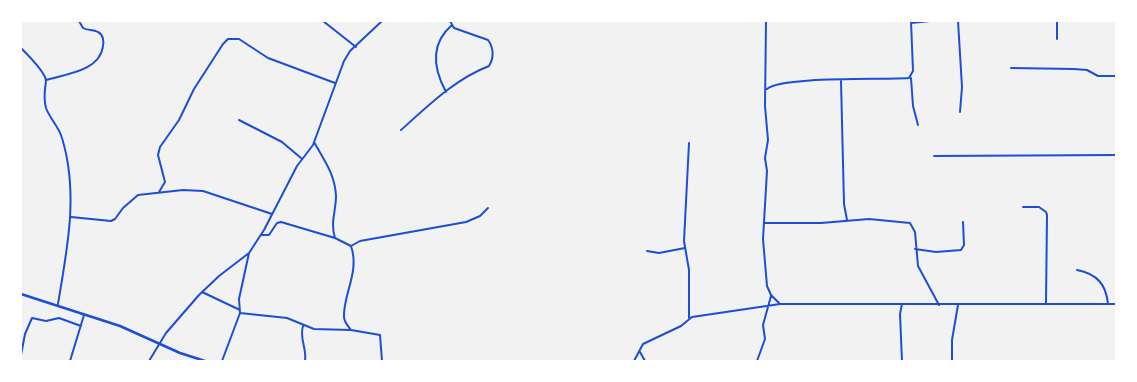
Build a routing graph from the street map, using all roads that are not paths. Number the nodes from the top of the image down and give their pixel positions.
1 (80, 21) edge
2 (323, 21) edge
3 (382, 21) edge
4 (450, 21) edge
5 (766, 21) edge
6 (930, 21) edge
7 (958, 21) edge
8 (1057, 21) edge
9 (911, 22) edge
10 (452, 25) junction
11 (1057, 39) dead end
12 (356, 46) junction
13 (21, 48) edge
14 (1011, 68) dead end
15 (1116, 76) edge
16 (911, 78) junction
17 (46, 80) junction
18 (842, 81) junction
19 (335, 83) junction
20 (767, 89) junction
21 (446, 92) junction
22 (960, 112) dead end
23 (239, 120) dead end
24 (918, 125) dead end
25 (401, 130) dead end
26 (314, 141) junction
27 (690, 143) dead end
28 (1116, 155) edge
29 (934, 156) dead end
30 (302, 158) junction
31 (159, 192) junction
32 (1023, 207) dead end
33 (488, 208) dead end
34 (272, 214) junction
35 (70, 218) junction
36 (846, 221) junction
37 (963, 222) dead end
38 (765, 223) junction
39 (261, 234) junction
40 (335, 238) junction
41 (351, 246) junction
42 (685, 248) junction
43 (915, 249) junction
44 (647, 251) dead end
45 (249, 253) junction
46 (1077, 270) dead end
47 (202, 292) junction
48 (21, 294) edge
49 (771, 295) junction
50 (1046, 303) junction
51 (58, 304) junction
52 (780, 304) junction
53 (902, 304) junction
54 (1108, 304) junction
55 (1116, 304) edge
56 (939, 305) junction
57 (958, 305) junction
58 (768, 306) junction
59 (240, 311) junction
60 (85, 314) junction
61 (689, 318) junction
62 (81, 326) junction
63 (303, 326) junction
64 (352, 330) junction
65 (159, 343) junction
66 (639, 352) junction
67 (21, 355) edge
68 (198, 360) edge
69 (70, 361) edge
70 (149, 361) edge
71 (205, 361) edge
72 (222, 361) edge
73 (305, 361) edge
74 (382, 361) edge
75 (634, 361) edge
76 (645, 361) edge
77 (757, 361) edge
78 (902, 361) edge
79 (952, 361) edge

1 - 17 street
2 - 12 street
3 - 12 street
4 - 10 street
5 - 20 street
6 - 9 street
7 - 22 street
8 - 11 street
9 - 16 street
10 - 21 street
10 - 21 street
12 - 19 street
13 - 17 street
14 - 15 street
16 - 18 street
16 - 24 street
17 - 35 street
18 - 20 street
18 - 36 street
19 - 26 street
19 - 31 street
20 - 38 street
21 - 25 street
23 - 30 street
26 - 30 street
26 - 40 street
27 - 42 street
28 - 29 street
30 - 34 street
31 - 34 street
31 - 35 street
32 - 50 street
33 - 41 street
34 - 39 street
35 - 51 street
36 - 38 street
36 - 43 street
37 - 43 street
38 - 49 street
39 - 40 street
39 - 45 street
40 - 41 street
41 - 64 street
42 - 44 street
42 - 61 street
43 - 56 street
45 - 47 street
45 - 59 street
46 - 54 street
47 - 59 street
47 - 65 street
48 - 51 main road
49 - 52 street
49 - 58 street
50 - 54 street
50 - 57 street
51 - 60 main road
52 - 53 street
52 - 58 street
53 - 56 street
53 - 78 street
54 - 55 street
56 - 57 street
57 - 79 street
58 - 61 street
58 - 77 street
59 - 63 street
59 - 72 street
60 - 62 street
60 - 65 main road
61 - 66 street
62 - 67 street
62 - 69 street
63 - 64 street
63 - 73 street
64 - 74 street
65 - 68 main road
65 - 70 street
66 - 75 street
66 - 76 street
68 - 71 main road

